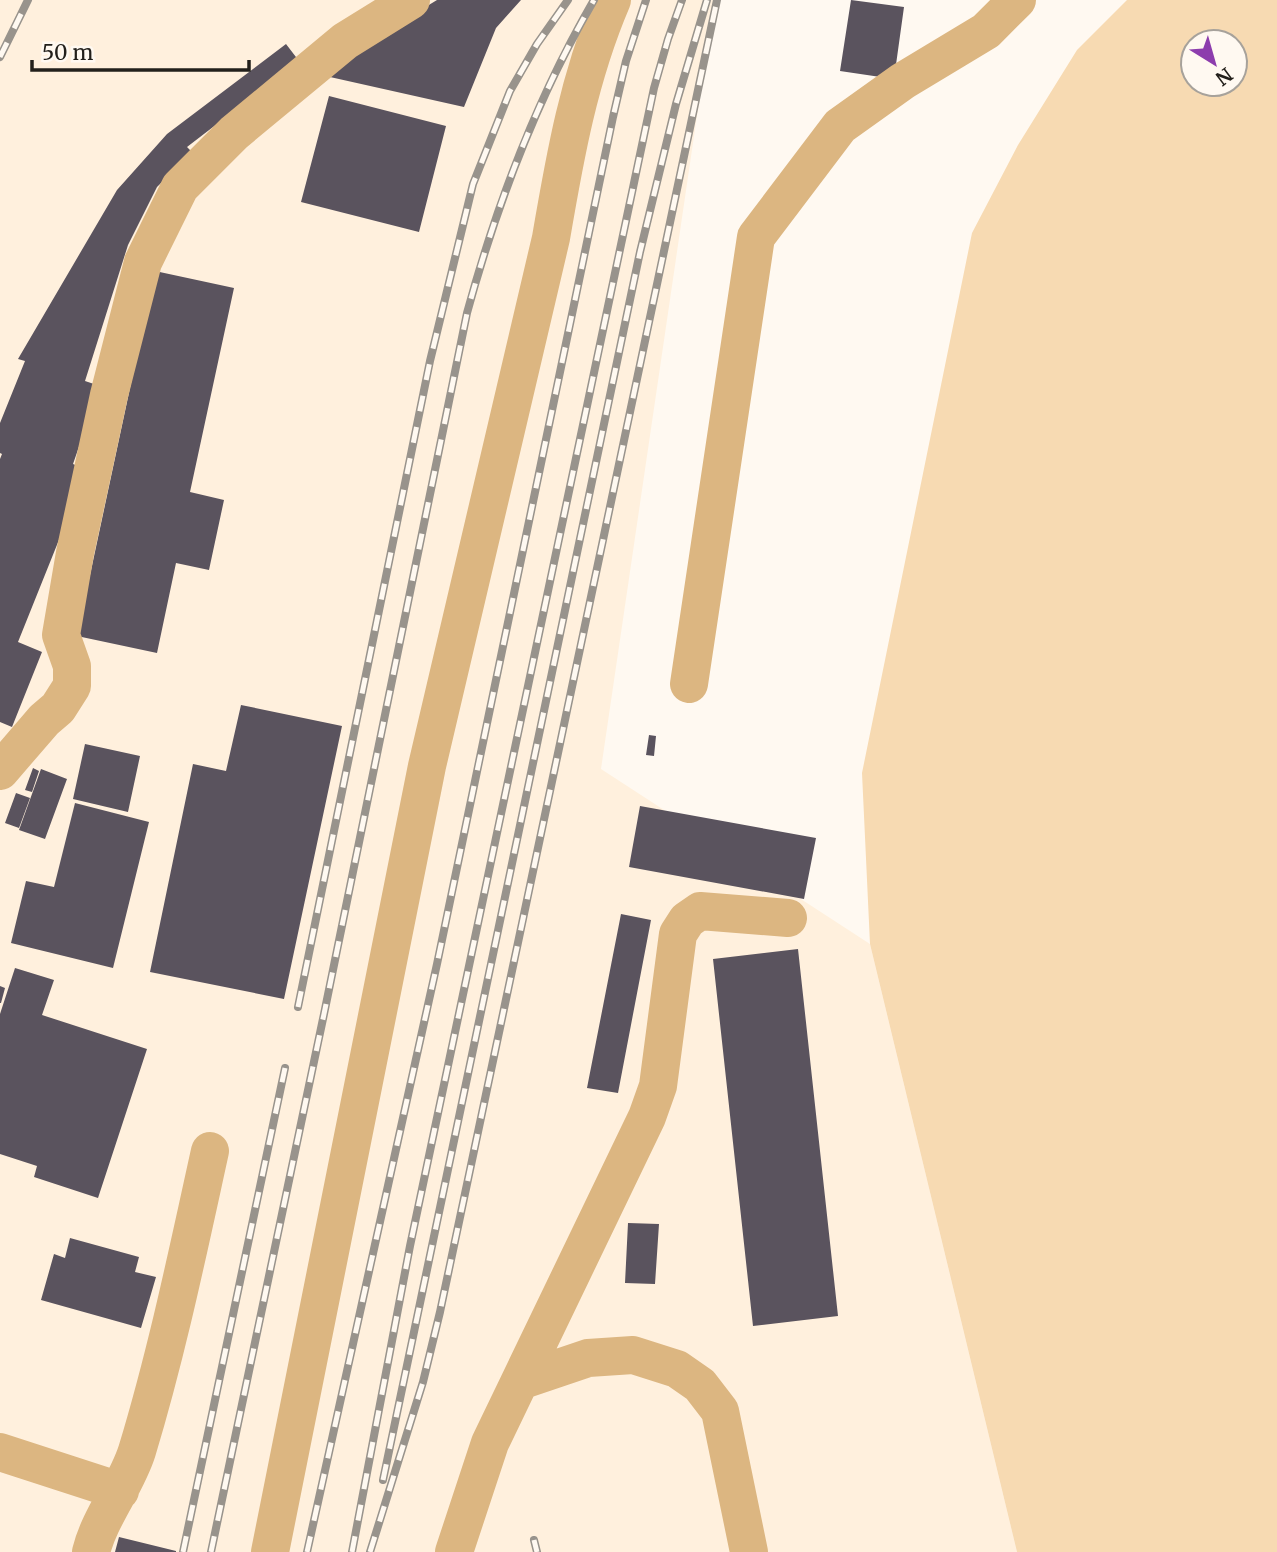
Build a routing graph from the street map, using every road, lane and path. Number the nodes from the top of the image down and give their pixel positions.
1 (411, 0) edge
2 (612, 0) edge
3 (1017, 0) edge
4 (689, 684) dead end
5 (0, 771) edge
6 (788, 918) dead end
7 (209, 1151) dead end
8 (520, 1381) junction
9 (0, 1452) edge
10 (120, 1491) junction
11 (91, 1552) edge
12 (270, 1552) edge
13 (454, 1552) edge
14 (749, 1552) edge

1 - 5 street
2 - 12 street
3 - 4 street
6 - 8 street
7 - 10 street
8 - 13 street
8 - 14 street
9 - 10 street
10 - 11 street

